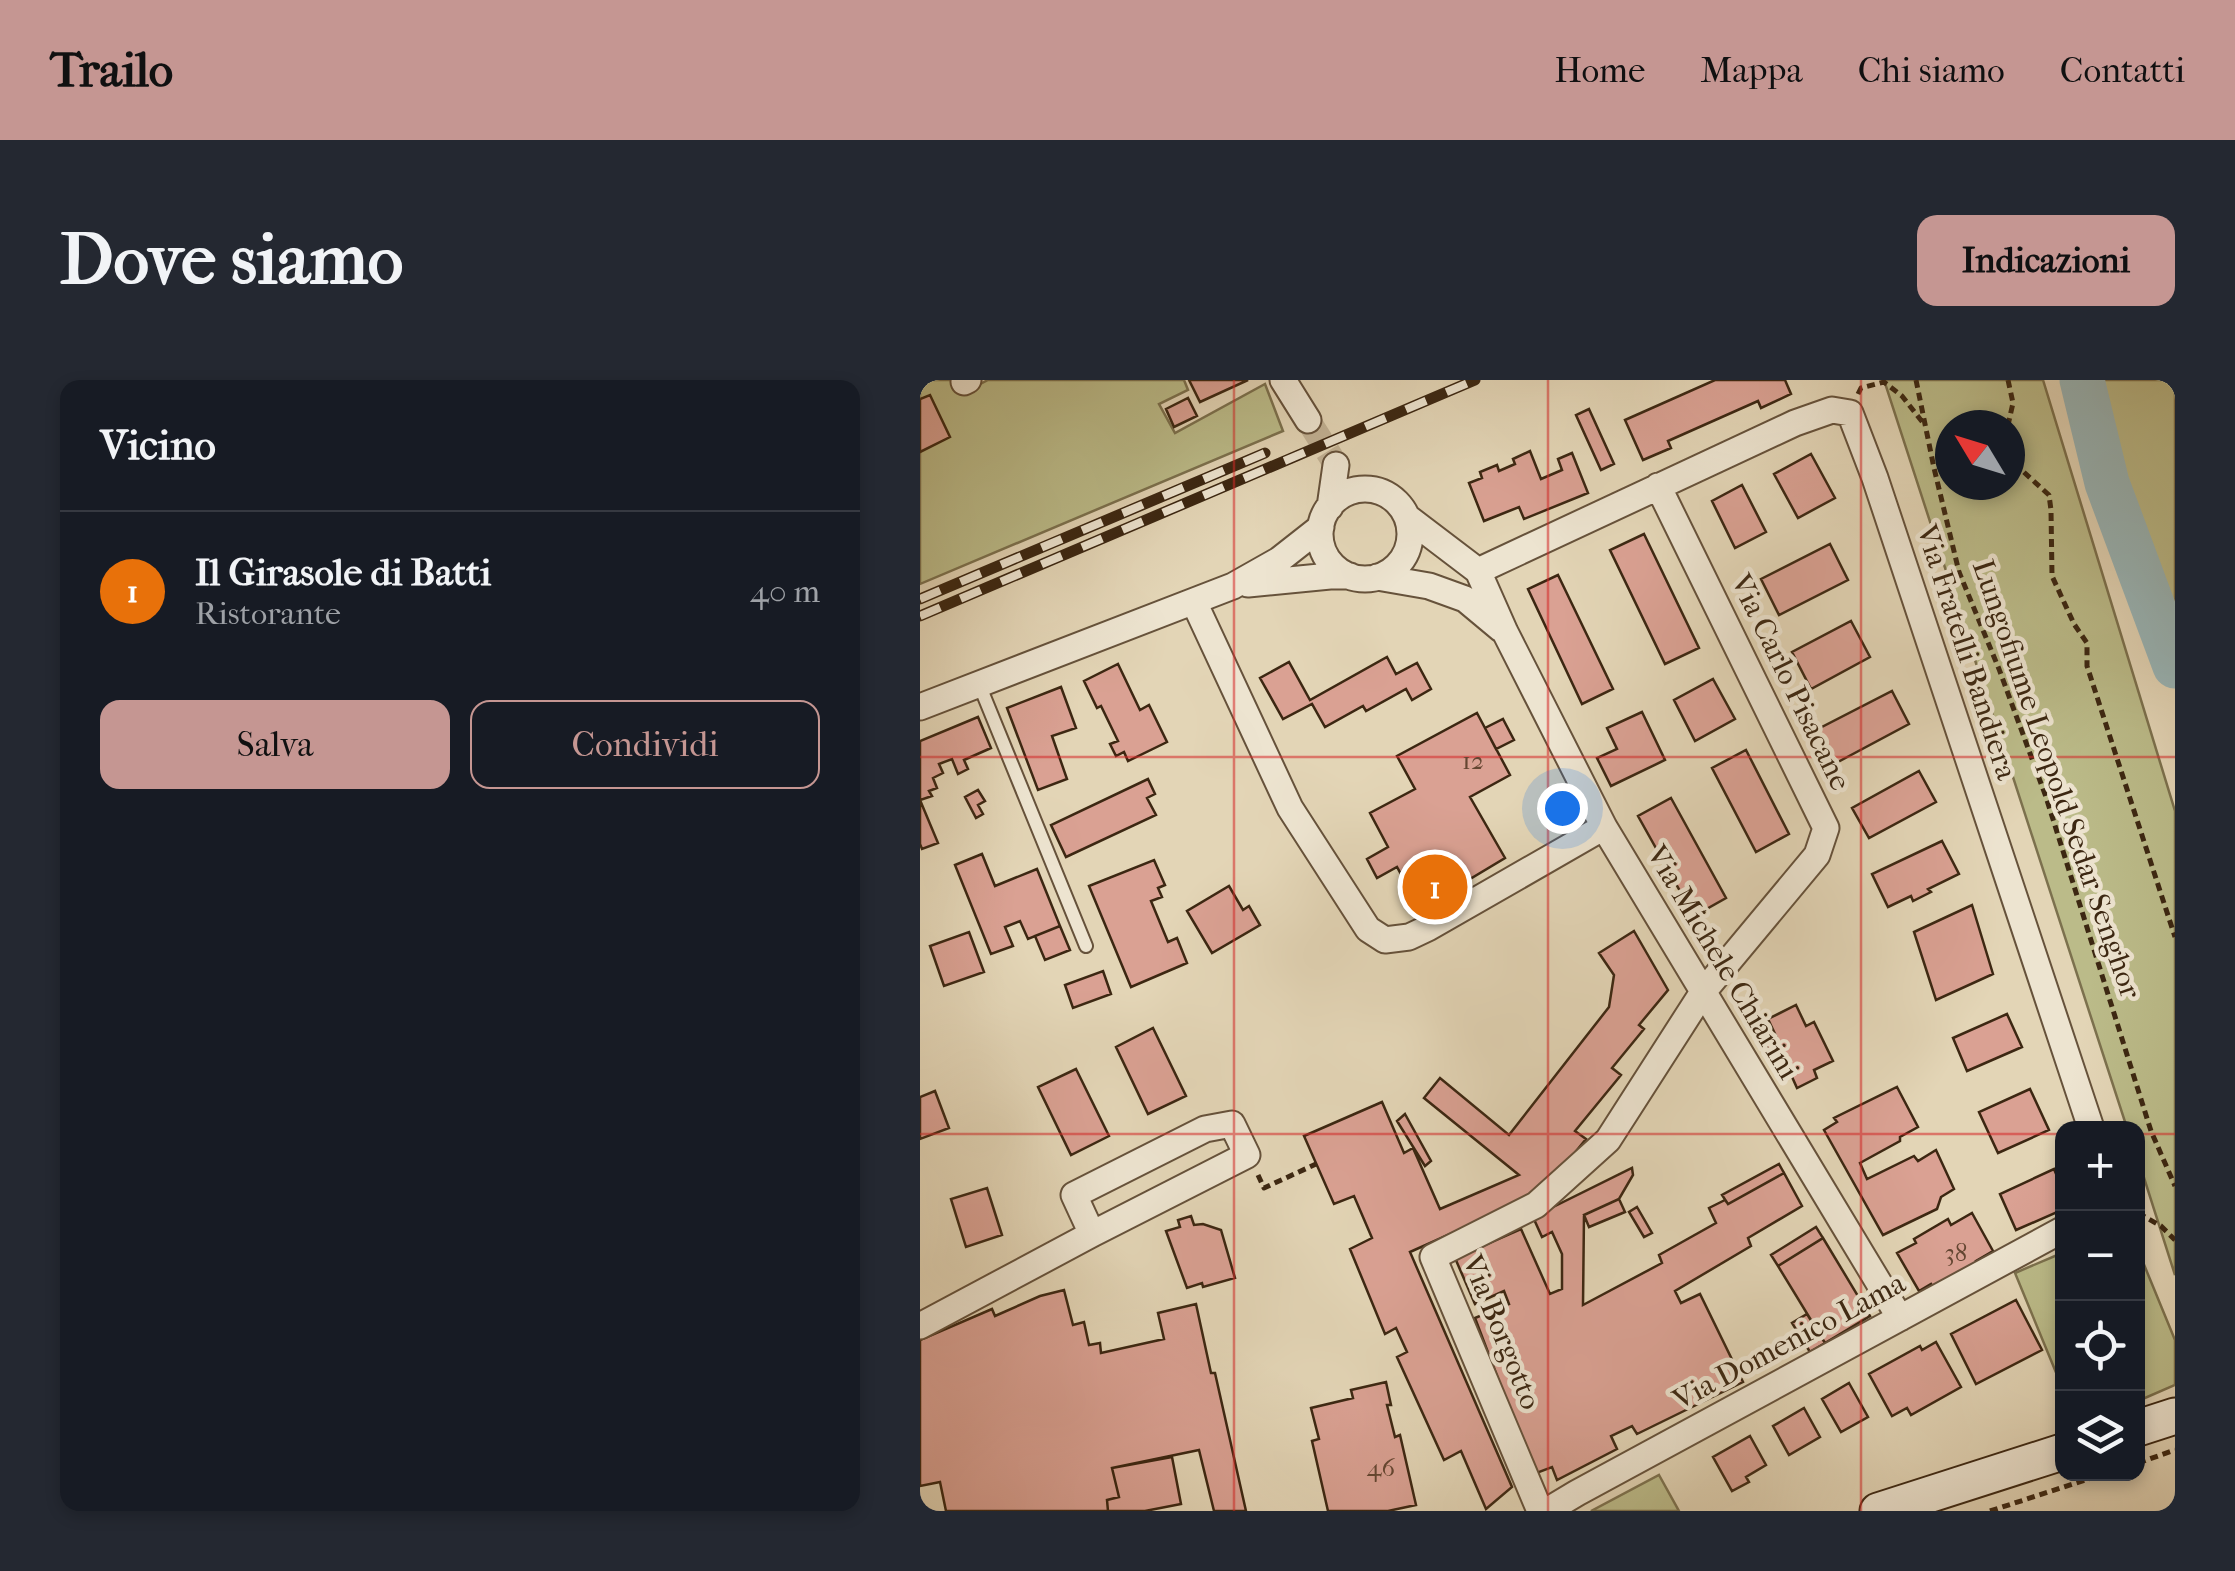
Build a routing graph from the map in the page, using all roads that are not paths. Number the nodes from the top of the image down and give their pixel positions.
1 (1283, 380) edge
2 (1308, 420) tunnel mouth
3 (1658, 486) junction
4 (1362, 489) junction
5 (1407, 516) junction
6 (1325, 517) junction
7 (1478, 571) junction
8 (1350, 576) junction
9 (1377, 578) junction
10 (1233, 586) junction
11 (1194, 602) junction
12 (1505, 632) junction
13 (980, 684) junction
14 (920, 706) edge
15 (1604, 827) junction
16 (1086, 946) dead end
17 (1703, 992) junction
18 (2089, 1121) edge
19 (1092, 1234) junction
20 (2055, 1234) edge
21 (1900, 1318) junction
22 (920, 1326) edge
23 (2175, 1416) edge
24 (2145, 1426) edge
25 (2055, 1454) edge
26 (1544, 1511) edge
27 (1878, 1511) edge

1 - 2 street
3 - 7 street
3 - 17 street, Via Carlo Pisacane
3 - 18 street, Via Fratelli Bandiera
4 - 5 street
4 - 6 street
4 - 6 street
5 - 7 street, Via Michele Chiarini
5 - 9 street
6 - 8 street
6 - 10 street
7 - 12 street, Via Michele Chiarini
8 - 9 street
8 - 10 street
9 - 12 street, Via Michele Chiarini
10 - 11 street
11 - 13 street
11 - 15 street
12 - 15 street, Via Michele Chiarini
13 - 14 street
13 - 16 lane
15 - 17 street, Via Michele Chiarini
17 - 21 street, Via Michele Chiarini
17 - 26 street, Via Borgotto
19 - 19 street
19 - 22 street
20 - 21 street, Via Domenico Lama
21 - 26 street, Via Domenico Lama
23 - 24 main road
25 - 27 main road

